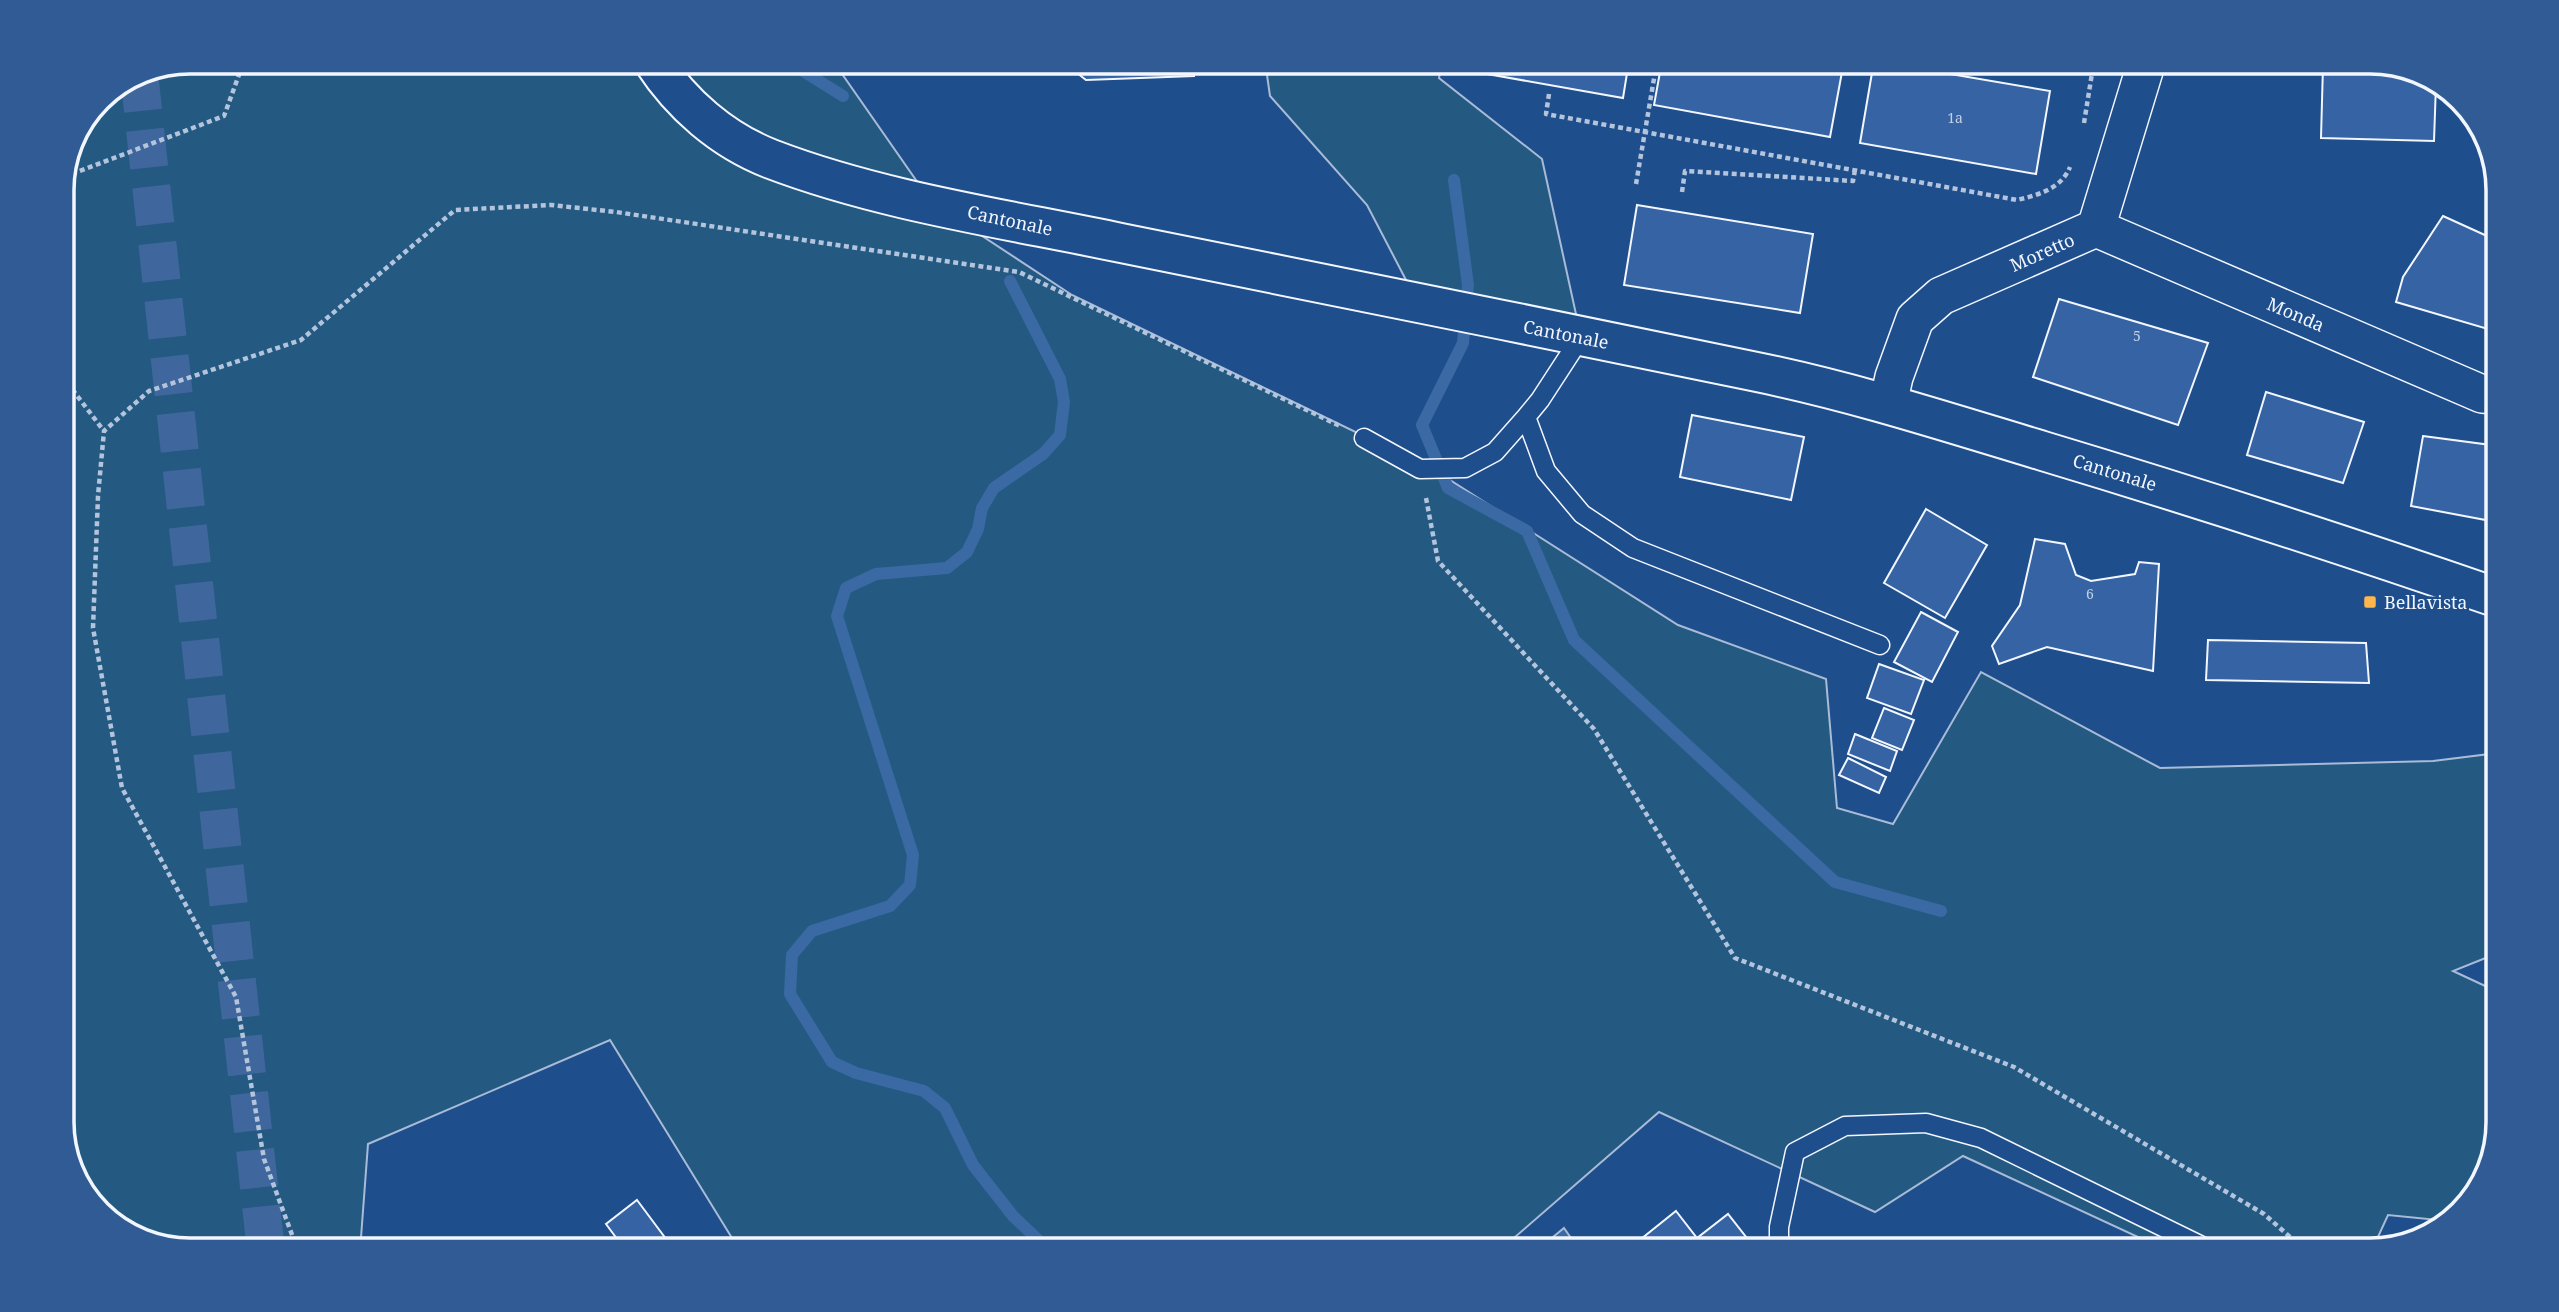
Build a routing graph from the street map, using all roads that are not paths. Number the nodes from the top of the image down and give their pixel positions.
1 (662, 74) edge
2 (2143, 74) edge
3 (2096, 228) junction
4 (1581, 337) junction
5 (2485, 394) edge
6 (1888, 404) junction
7 (1526, 417) junction
8 (1364, 438) road end
9 (2485, 594) edge
10 (1880, 645) dead end
11 (1779, 1238) edge
12 (2185, 1238) edge

1 - 4 street, Cantonale
2 - 3 street, Moretto
3 - 5 street, Monda
3 - 6 street, Moretto
4 - 6 street, Cantonale
4 - 7 lane
6 - 9 street, Cantonale
7 - 8 lane
7 - 10 lane
11 - 12 lane

